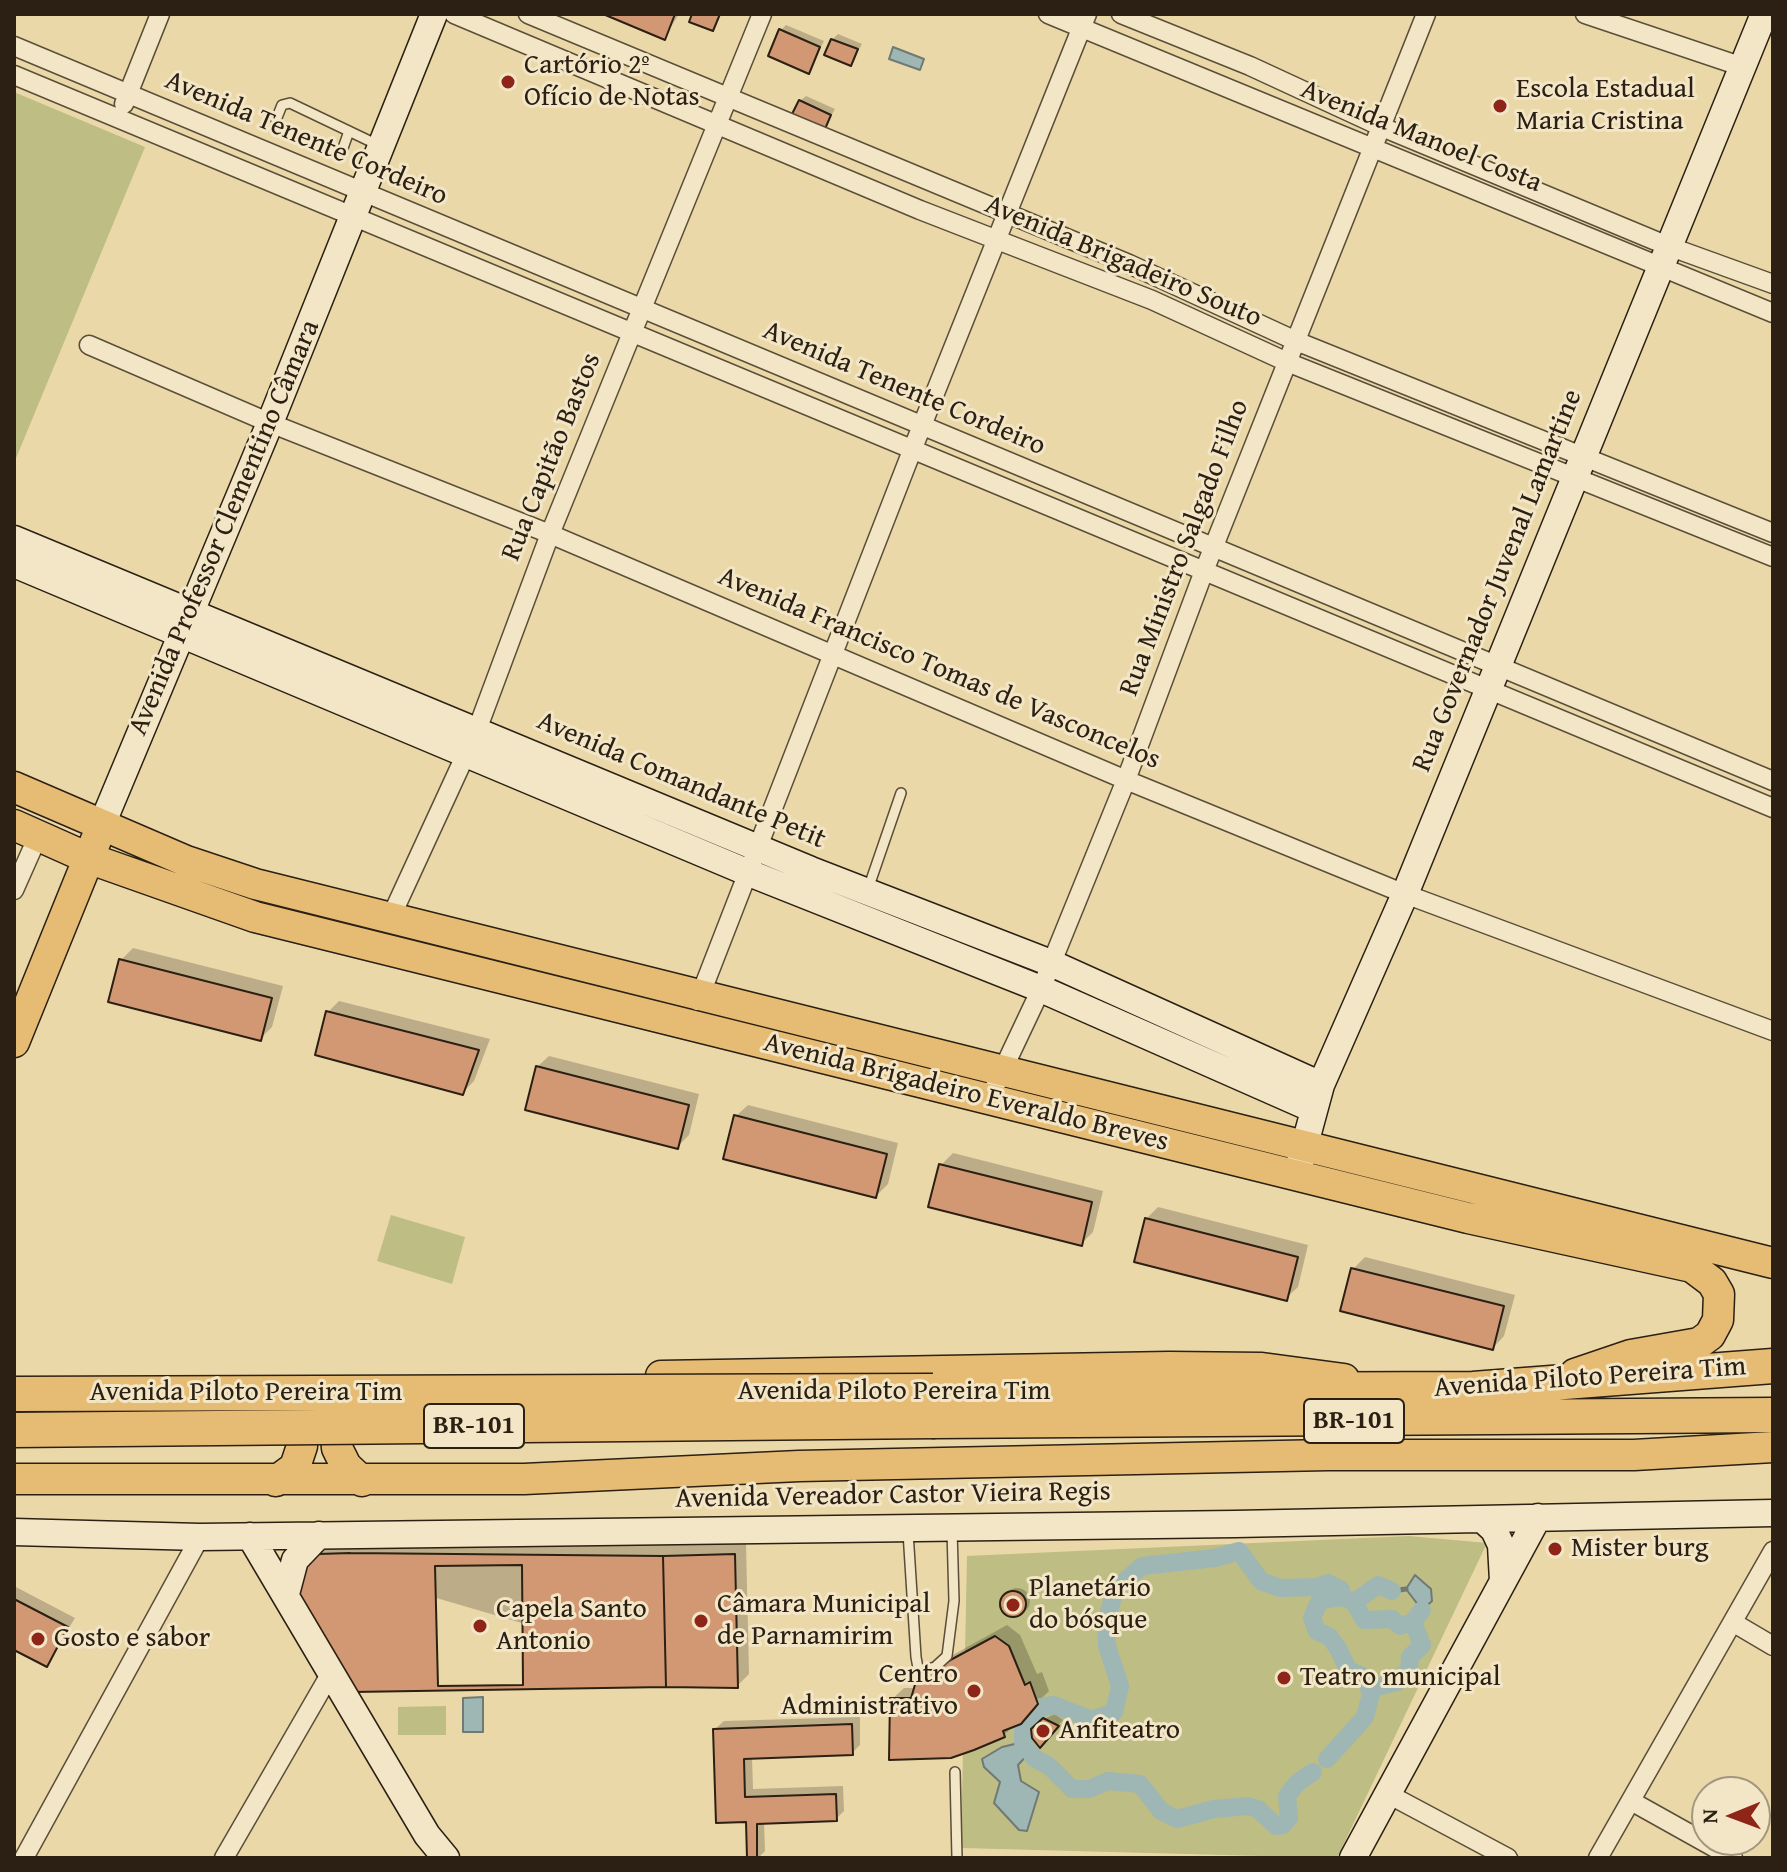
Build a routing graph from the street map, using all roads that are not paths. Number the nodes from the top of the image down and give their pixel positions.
1 (160, 14) edge
2 (434, 14) edge
3 (454, 14) edge
4 (528, 14) edge
5 (762, 14) edge
6 (1048, 14) edge
7 (1121, 14) edge
8 (1426, 14) edge
9 (1585, 14) edge
10 (1764, 14) edge
11 (1084, 21) edge
12 (14, 46) edge
13 (1743, 67) junction
14 (14, 75) edge
15 (128, 94) junction
16 (726, 98) junction
17 (120, 118) junction
18 (715, 125) junction
19 (1382, 127) junction
20 (349, 131) junction
21 (381, 146) junction
22 (1373, 151) junction
23 (357, 205) junction
24 (1006, 213) junction
25 (996, 239) junction
26 (1664, 255) junction
27 (1773, 284) edge
28 (643, 309) junction
29 (1773, 313) edge
30 (634, 331) junction
31 (1296, 341) junction
32 (89, 345) dead end
33 (1287, 362) junction
34 (270, 423) junction
35 (921, 426) junction
36 (913, 448) junction
37 (1579, 469) junction
38 (1773, 533) edge
39 (550, 534) junction
40 (14, 539) edge
41 (1214, 546) junction
42 (1773, 557) edge
43 (14, 564) edge
44 (1204, 571) junction
45 (185, 624) junction
46 (834, 656) junction
47 (1499, 665) junction
48 (1488, 691) junction
49 (472, 742) junction
50 (1126, 780) junction
51 (1773, 781) edge
52 (604, 783) junction
53 (14, 787) edge
54 (901, 793) dead end
55 (594, 807) junction
56 (1773, 808) edge
57 (103, 822) junction
58 (26, 830) edge
59 (758, 847) junction
60 (88, 858) junction
61 (749, 873) junction
62 (16, 879) edge
63 (867, 892) junction
64 (1405, 894) junction
65 (390, 919) junction
66 (1051, 963) junction
67 (1041, 989) junction
68 (701, 995) junction
69 (689, 1023) junction
70 (1773, 1031) edge
71 (14, 1042) edge
72 (1001, 1071) junction
73 (1317, 1097) junction
74 (989, 1099) junction
75 (1301, 1161) junction
76 (1773, 1263) edge
77 (1773, 1366) edge
78 (1557, 1380) junction
79 (353, 1383) junction
80 (14, 1384) edge
81 (274, 1385) junction
82 (1380, 1391) junction
83 (14, 1394) edge
84 (934, 1406) junction
85 (1773, 1415) edge
86 (14, 1430) edge
87 (1773, 1447) edge
88 (14, 1479) edge
89 (276, 1481) junction
90 (362, 1481) junction
91 (1773, 1513) edge
92 (1538, 1517) junction
93 (1482, 1519) junction
94 (908, 1528) junction
95 (952, 1528) junction
96 (14, 1532) edge
97 (319, 1535) junction
98 (250, 1536) junction
99 (200, 1537) junction
100 (1773, 1551) edge
101 (1503, 1581) junction
102 (286, 1594) junction
103 (1734, 1623) junction
104 (1773, 1646) edge
105 (332, 1671) junction
106 (955, 1772) dead end
107 (1388, 1794) junction
108 (1631, 1801) junction
109 (431, 1847) edge
110 (24, 1858) edge
111 (224, 1858) edge
112 (446, 1858) edge
113 (957, 1858) edge
114 (1353, 1858) edge
115 (1508, 1858) edge
116 (1598, 1858) edge
117 (1733, 1858) edge

1 - 15 street
2 - 21 street, Avenida Professor Clementino Câmara
3 - 18 street, Avenida Brigadeiro Souto
4 - 16 street, Avenida Brigadeiro Souto
5 - 16 street, Rua Capitão Bastos
6 - 11 street, Avenida Manoel Costa
7 - 19 street, Avenida Manoel Costa
8 - 19 street, Rua Ministro Salgado Filho
9 - 13 street
10 - 13 street, Rua Governador Juvenal Lamartine
11 - 22 street, Avenida Manoel Costa
11 - 24 street
12 - 15 street, Avenida Tenente Cordeiro
13 - 26 street, Rua Governador Juvenal Lamartine
14 - 17 street, Avenida Tenente Cordeiro
15 - 17 street
15 - 23 street, Avenida Tenente Cordeiro
16 - 18 street, Rua Capitão Bastos
16 - 24 street, Avenida Brigadeiro Souto
17 - 23 street, Avenida Tenente Cordeiro
18 - 25 street, Avenida Brigadeiro Souto
18 - 28 street, Rua Capitão Bastos
19 - 22 street, Rua Ministro Salgado Filho
19 - 26 street, Avenida Manoel Costa
20 - 20 lane
20 - 21 lane
21 - 23 street, Avenida Professor Clementino Câmara
22 - 26 street, Avenida Manoel Costa
22 - 31 street, Rua Ministro Salgado Filho
23 - 28 street, Avenida Tenente Cordeiro
23 - 30 street, Avenida Tenente Cordeiro
23 - 34 street, Avenida Professor Clementino Câmara
24 - 25 street
24 - 31 street, Avenida Brigadeiro Souto
25 - 33 street, Avenida Brigadeiro Souto
25 - 35 street
26 - 27 street, Avenida Manoel Costa
26 - 29 street, Avenida Manoel Costa
26 - 37 street, Rua Governador Juvenal Lamartine
28 - 30 street, Rua Capitão Bastos
28 - 35 street, Avenida Tenente Cordeiro
30 - 36 street, Avenida Tenente Cordeiro
30 - 39 street, Rua Capitão Bastos
31 - 33 street, Rua Ministro Salgado Filho
31 - 37 street, Avenida Brigadeiro Souto
32 - 34 street, Avenida Francisco Tomas de Vasconcelos
33 - 37 street, Avenida Brigadeiro Souto
33 - 41 street, Rua Ministro Salgado Filho
34 - 39 street, Avenida Francisco Tomas de Vasconcelos
34 - 45 street, Avenida Professor Clementino Câmara
35 - 36 street
35 - 41 street, Avenida Tenente Cordeiro
36 - 44 street, Avenida Tenente Cordeiro
36 - 46 street
37 - 38 street, Avenida Brigadeiro Souto
37 - 42 street, Avenida Brigadeiro Souto
37 - 47 street, Rua Governador Juvenal Lamartine
39 - 46 street, Avenida Francisco Tomas de Vasconcelos
39 - 49 street, Rua Capitão Bastos
40 - 45 street, Avenida Comandante Petit
41 - 44 street, Rua Ministro Salgado Filho
41 - 47 street, Avenida Tenente Cordeiro
43 - 45 street, Avenida Comandante Petit
44 - 48 street, Avenida Tenente Cordeiro
44 - 50 street, Rua Ministro Salgado Filho
45 - 49 street, Avenida Comandante Petit
45 - 57 street, Avenida Professor Clementino Câmara
46 - 50 street, Avenida Francisco Tomas de Vasconcelos
46 - 59 street
47 - 48 street, Rua Governador Juvenal Lamartine
47 - 51 street, Avenida Tenente Cordeiro
48 - 56 street, Avenida Tenente Cordeiro
48 - 64 street, Rua Governador Juvenal Lamartine
49 - 52 street, Avenida Comandante Petit
49 - 55 street, Avenida Comandante Petit
49 - 65 street, Rua Capitão Bastos
50 - 64 street, Avenida Francisco Tomas de Vasconcelos
50 - 66 street, Rua Ministro Salgado Filho
52 - 55 street
52 - 59 street, Avenida Comandante Petit
53 - 57 main road, Avenida Brigadeiro Everaldo Breves
54 - 63 lane
55 - 61 street, Avenida Comandante Petit
57 - 60 main road, Avenida Professor Clementino Câmara
57 - 65 main road, Avenida Brigadeiro Everaldo Breves
58 - 60 main road, Avenida Brigadeiro Everaldo Breves
58 - 62 street
59 - 61 street
59 - 63 street, Avenida Comandante Petit
60 - 69 main road, Avenida Brigadeiro Everaldo Breves
60 - 71 main road, Avenida Professor Clementino Câmara
61 - 67 street, Avenida Comandante Petit
61 - 68 street
63 - 66 street, Avenida Comandante Petit
64 - 70 street, Avenida Francisco Tomas de Vasconcelos
64 - 73 street, Rua Governador Juvenal Lamartine
65 - 68 main road, Avenida Brigadeiro Everaldo Breves
66 - 67 street, Rua Ministro Salgado Filho
66 - 73 street, Avenida Comandante Petit
67 - 72 street, Rua Ministro Salgado Filho
67 - 73 street, Avenida Comandante Petit
68 - 69 street
68 - 72 main road, Avenida Brigadeiro Everaldo Breves
69 - 74 main road, Avenida Brigadeiro Everaldo Breves
72 - 74 street, Rua Ministro Salgado Filho
72 - 75 main road, Avenida Brigadeiro Everaldo Breves
73 - 75 street, Rua Governador Juvenal Lamartine
74 - 75 main road, Avenida Brigadeiro Everaldo Breves
75 - 76 main road, Avenida Brigadeiro Everaldo Breves
75 - 78 main road, Avenida Brigadeiro Everaldo Breves
77 - 78 highway, Avenida Piloto Pereira Tim / BR-101
78 - 82 highway, Avenida Piloto Pereira Tim / BR-101
79 - 81 main road
79 - 82 main road
79 - 90 main road
80 - 81 main road
81 - 89 main road
82 - 84 highway, Avenida Piloto Pereira Tim / BR-101
83 - 84 highway, Avenida Piloto Pereira Tim / BR-101, bridge
84 - 85 highway, Avenida Piloto Pereira Tim / BR-101
84 - 86 highway, Avenida Piloto Pereira Tim / BR-101, bridge
87 - 90 main road
88 - 89 main road
89 - 90 main road
91 - 92 street, Avenida Vereador Castor Vieira Regis
92 - 93 street, Avenida Vereador Castor Vieira Regis
92 - 101 street
93 - 95 street, Avenida Vereador Castor Vieira Regis
93 - 101 street
94 - 95 street, Avenida Vereador Castor Vieira Regis
94 - 95 lane
94 - 97 street, Avenida Vereador Castor Vieira Regis
96 - 99 street, Avenida Vereador Castor Vieira Regis
97 - 98 street, Avenida Vereador Castor Vieira Regis
97 - 102 street
98 - 99 street, Avenida Vereador Castor Vieira Regis
98 - 102 street
99 - 110 street
100 - 103 street
101 - 107 street
102 - 105 street
103 - 104 street
103 - 108 street
105 - 109 street
105 - 111 street
106 - 113 lane
107 - 114 street
107 - 115 street
108 - 116 street
108 - 117 street
109 - 112 street

